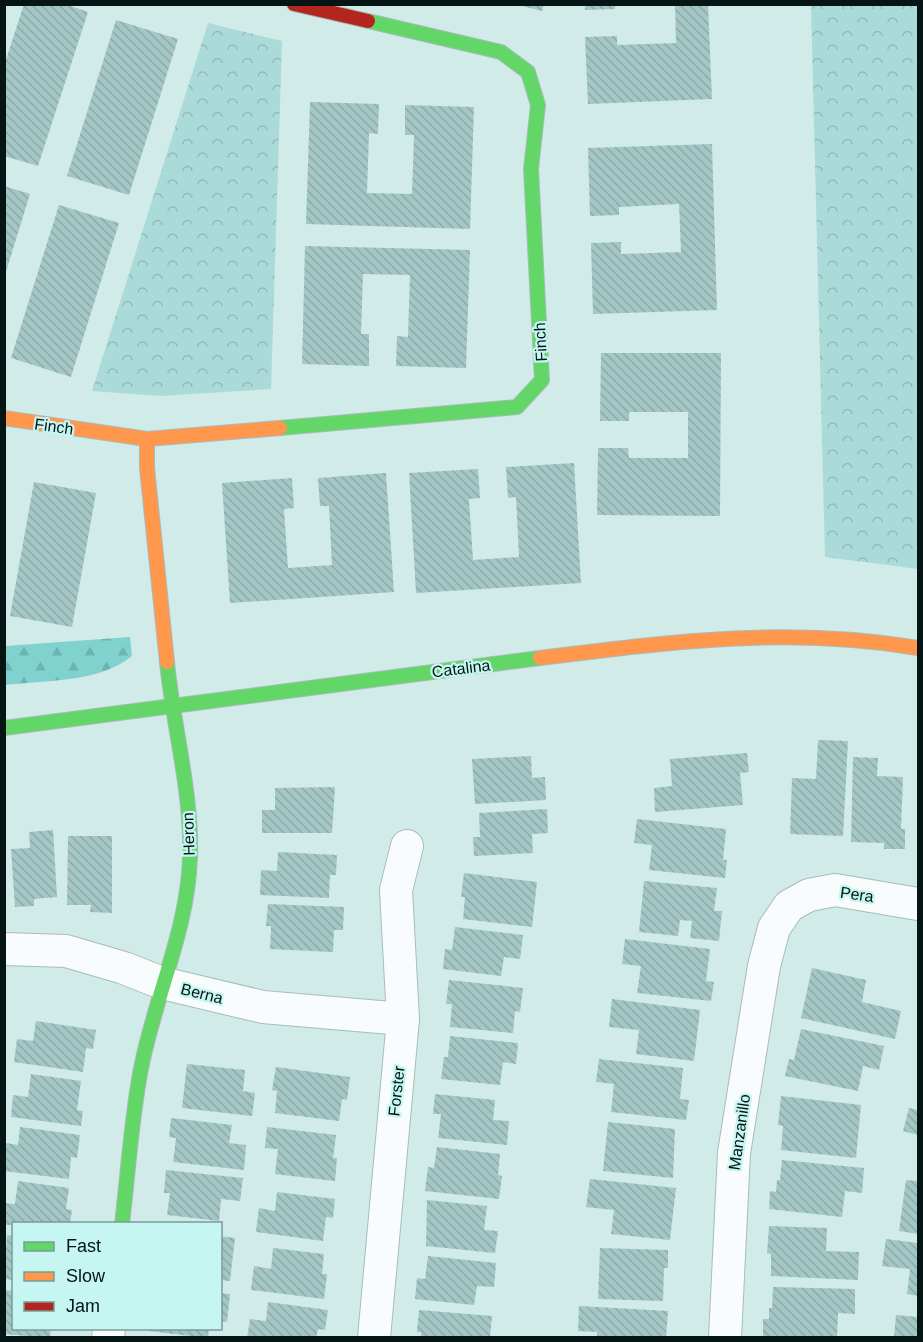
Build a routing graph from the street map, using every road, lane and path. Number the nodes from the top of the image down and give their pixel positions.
1 (294, 4) edge
2 (4, 418) edge
3 (147, 439) junction
4 (918, 648) edge
5 (174, 705) junction
6 (4, 728) edge
7 (407, 846) dead end
8 (918, 904) edge
9 (774, 928) joint
10 (4, 949) edge
11 (162, 982) junction
12 (404, 1019) junction
13 (122, 1222) edge
14 (374, 1338) edge
15 (725, 1338) edge

1 - 3 street, Finch
2 - 3 street, Finch
3 - 5 street, Heron
4 - 5 street, Catalina
5 - 6 street, Catalina
5 - 11 street, Heron
7 - 12 street, Forster
8 - 9 street, Pera
9 - 15 street, Manzanillo
10 - 11 street, Berna
11 - 12 street, Berna
11 - 13 street, Heron
12 - 14 street, Forster

